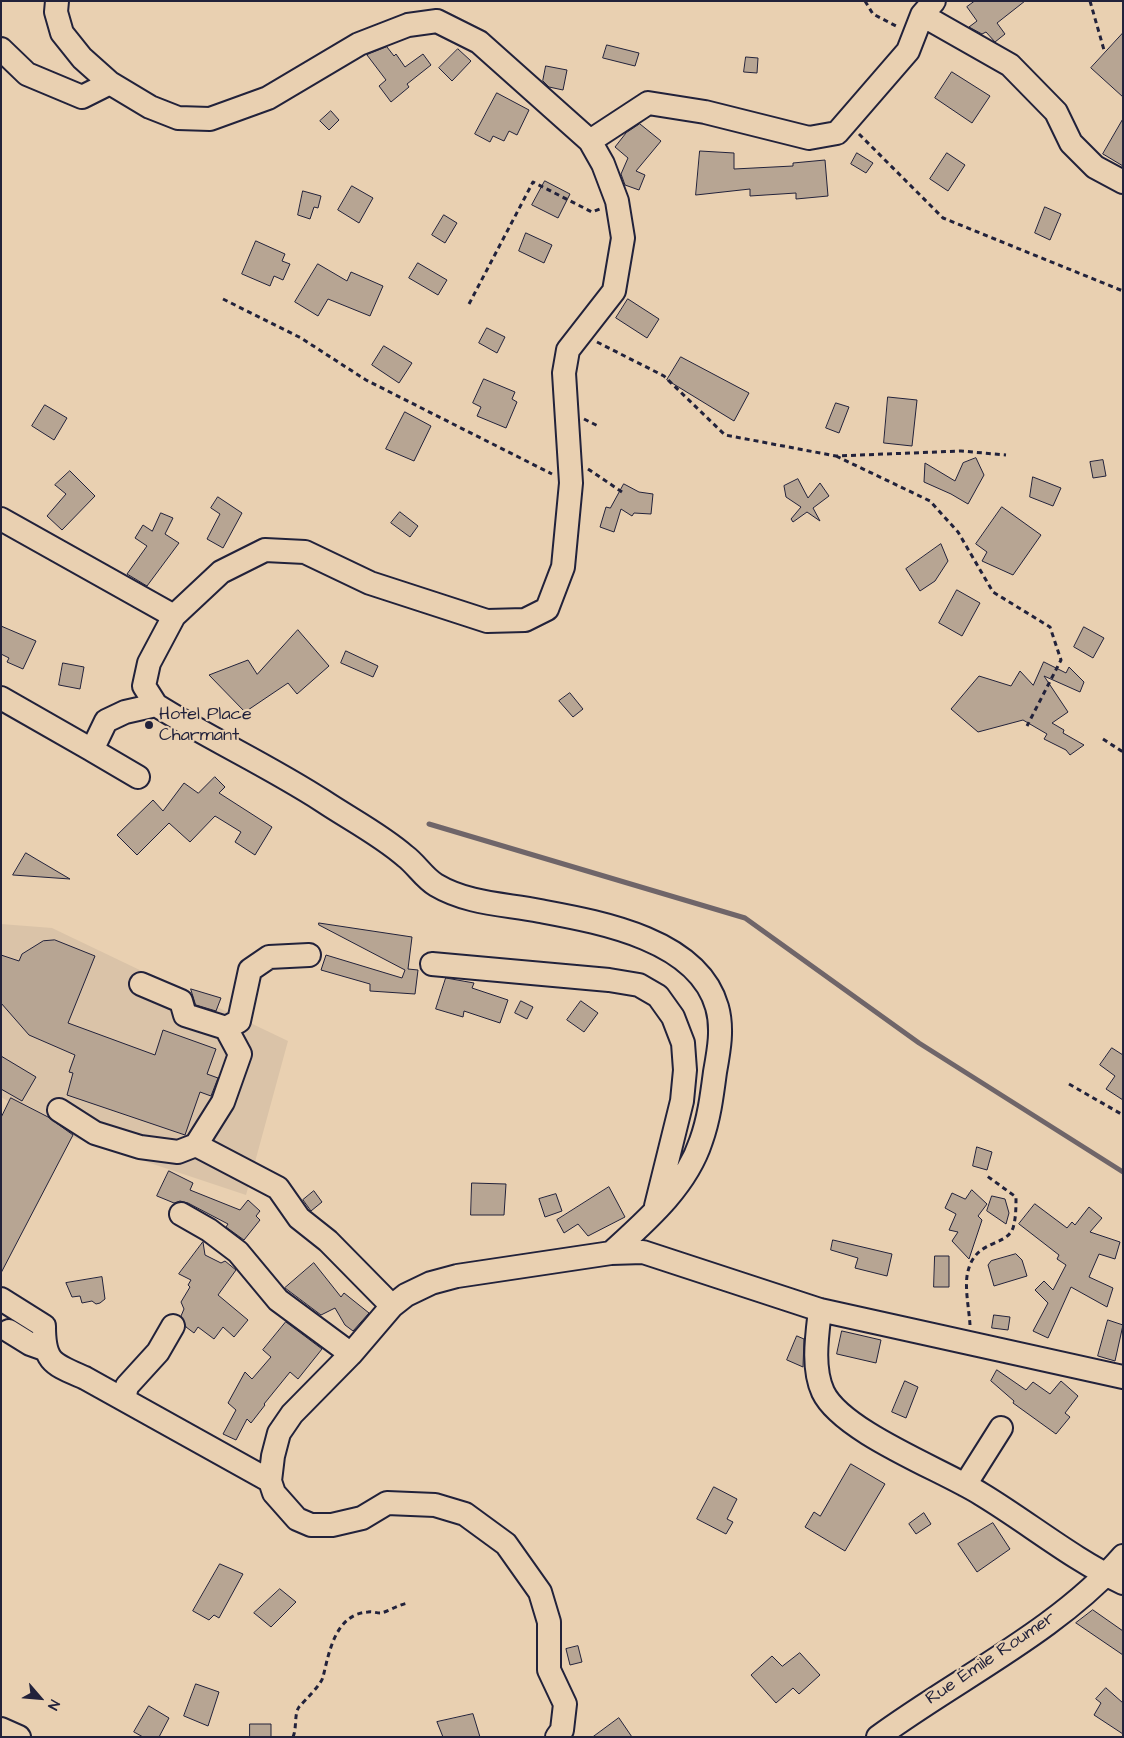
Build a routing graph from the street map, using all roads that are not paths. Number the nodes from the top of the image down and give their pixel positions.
1 (57, 1) edge
2 (923, 17) edge
3 (1, 49) edge
4 (110, 83) junction
5 (590, 141) junction
6 (1123, 182) edge
7 (1, 519) edge
8 (174, 616) junction
9 (1, 698) edge
10 (156, 705) junction
11 (92, 750) junction
12 (138, 777) dead end
13 (309, 954) dead end
14 (432, 964) dead end
15 (141, 984) dead end
16 (226, 1028) junction
17 (59, 1110) dead end
18 (196, 1145) junction
19 (181, 1214) dead end
20 (654, 1215) junction
21 (611, 1253) junction
22 (1, 1299) edge
23 (392, 1306) junction
24 (820, 1310) junction
25 (173, 1326) dead end
26 (9, 1331) dead end
27 (44, 1349) junction
28 (351, 1354) junction
29 (1123, 1377) edge
30 (124, 1399) junction
31 (1001, 1428) dead end
32 (270, 1481) junction
33 (965, 1485) junction
34 (1123, 1556) edge
35 (1114, 1579) edge
36 (1, 1729) edge
37 (19, 1737) edge
38 (557, 1737) edge
39 (878, 1737) edge

1 - 4 street
2 - 5 street
2 - 6 street
3 - 4 street
4 - 5 street
5 - 8 street
7 - 8 street
8 - 10 street
9 - 11 street
10 - 11 street
10 - 20 street
11 - 12 street
13 - 16 street
14 - 20 street
15 - 16 street
16 - 18 street
17 - 18 street
18 - 23 street
19 - 28 street
20 - 21 street
21 - 23 street
21 - 24 street
22 - 27 street
23 - 28 street
24 - 29 street
24 - 33 street
25 - 30 street
26 - 27 street
27 - 30 street
28 - 32 street
30 - 32 street
31 - 33 street
32 - 38 street
33 - 35 street
34 - 35 street, Rue Émile Roumer
35 - 39 street, Rue Émile Roumer
36 - 37 street

